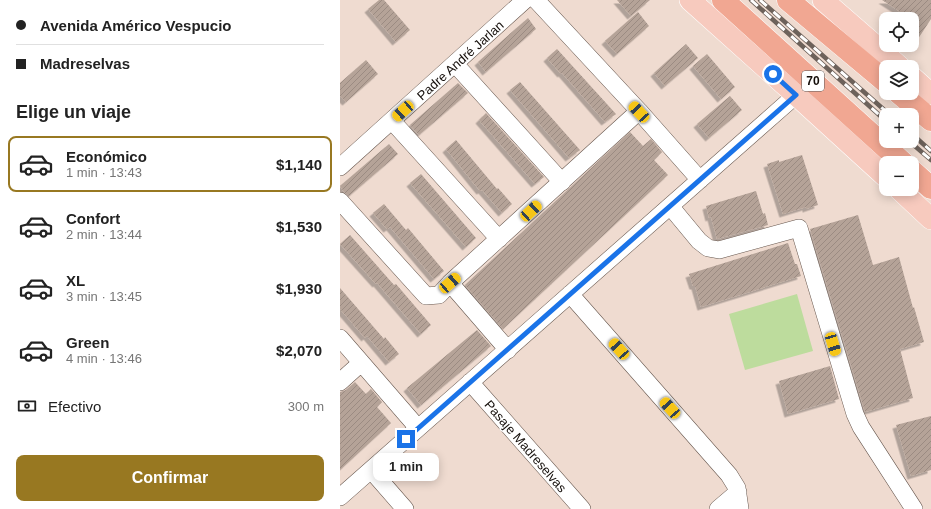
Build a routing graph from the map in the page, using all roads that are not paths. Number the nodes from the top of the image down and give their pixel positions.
1 (525, 0) edge
2 (536, 0) edge
3 (690, 0) edge
4 (723, 0) edge
5 (788, 0) edge
6 (824, 0) edge
7 (892, 60) edge
8 (455, 64) junction
9 (879, 76) edge
10 (919, 83) edge
11 (931, 94) edge
12 (796, 95) junction
13 (907, 100) edge
14 (639, 112) junction
15 (931, 120) edge
16 (392, 121) junction
17 (895, 156) edge
18 (340, 167) edge
19 (879, 171) edge
20 (919, 177) edge
21 (700, 180) junction
22 (562, 182) junction
23 (931, 188) edge
24 (906, 196) edge
25 (340, 202) edge
26 (670, 206) junction
27 (931, 219) edge
28 (499, 239) junction
29 (450, 283) junction
30 (570, 294) junction
31 (340, 338) edge
32 (508, 350) junction
33 (361, 363) junction
34 (340, 382) edge
35 (470, 382) junction
36 (418, 428) junction
37 (371, 470) junction
38 (738, 492) junction
39 (340, 497) edge
40 (405, 509) edge
41 (582, 509) edge
42 (718, 509) edge
43 (740, 509) edge
44 (914, 509) edge

1 - 8 street, Padre André Jarlan
2 - 14 street
3 - 12 main road
4 - 17 highway, 70
5 - 9 highway
6 - 7 main road
8 - 16 street, Padre André Jarlan
8 - 22 street
10 - 11 main road
12 - 19 main road
12 - 21 street
13 - 15 highway
14 - 21 street
14 - 22 street
16 - 18 street, Padre André Jarlan
16 - 28 street
20 - 23 highway
21 - 26 street
22 - 28 street
24 - 27 main road
25 - 29 street
26 - 30 street
26 - 44 street
28 - 29 street
29 - 32 street
30 - 32 street
30 - 38 street
31 - 33 street
32 - 35 street
33 - 34 street
33 - 36 street
35 - 36 street
35 - 41 street, Pasaje Madreselvas
36 - 37 street
37 - 39 street
37 - 40 street
38 - 42 street
38 - 43 street

